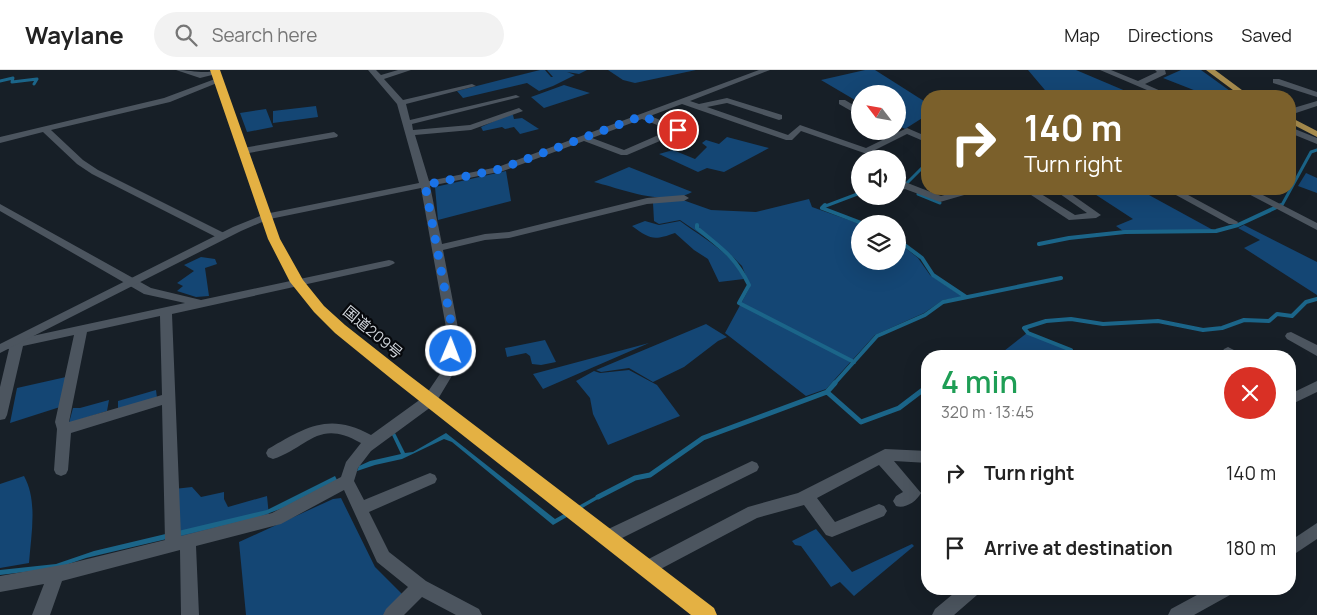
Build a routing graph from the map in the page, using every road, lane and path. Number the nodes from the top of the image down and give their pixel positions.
1 (180, 70) edge
2 (372, 70) edge
3 (407, 70) edge
4 (766, 70) edge
5 (1104, 70) edge
6 (1159, 70) edge
7 (1210, 70) edge
8 (216, 75) edge
9 (379, 78) junction
10 (1276, 81) dead end
11 (1138, 84) junction
12 (472, 86) dead end
13 (1153, 90) edge
14 (1238, 90) edge
15 (740, 95) dead end
16 (1317, 95) edge
17 (516, 97) dead end
18 (727, 100) junction
19 (681, 101) junction
20 (842, 102) dead end
21 (401, 103) junction
22 (1317, 103) edge
23 (698, 107) junction
24 (851, 108) edge
25 (1296, 110) edge
26 (519, 111) dead end
27 (642, 116) junction
28 (779, 117) dead end
29 (407, 123) junction
30 (1296, 123) edge
31 (834, 127) dead end
32 (45, 130) junction
33 (906, 131) edge
34 (1296, 132) edge
35 (410, 134) junction
36 (1317, 134) edge
37 (334, 135) dead end
38 (822, 135) junction
39 (921, 137) edge
40 (584, 138) junction
41 (0, 140) edge
42 (882, 140) edge
43 (1317, 141) edge
44 (243, 151) junction
45 (425, 185) junction
46 (906, 185) edge
47 (921, 192) edge
48 (928, 195) edge
49 (956, 195) edge
50 (1037, 195) edge
51 (1067, 195) edge
52 (1181, 195) edge
53 (1256, 195) edge
54 (684, 198) dead end
55 (0, 208) edge
56 (265, 217) junction
57 (1233, 222) dead end
58 (1317, 227) edge
59 (222, 236) junction
60 (438, 248) junction
61 (389, 262) dead end
62 (132, 282) junction
63 (297, 282) junction
64 (200, 303) junction
65 (166, 311) junction
66 (81, 330) junction
67 (1291, 336) dead end
68 (9, 346) edge
69 (1317, 351) edge
70 (1317, 386) edge
71 (1296, 393) edge
72 (168, 398) junction
73 (430, 400) junction
74 (0, 415) edge
75 (64, 429) junction
76 (372, 443) junction
77 (273, 453) dead end
78 (881, 457) junction
79 (921, 457) edge
80 (752, 467) dead end
81 (61, 470) dead end
82 (430, 479) dead end
83 (347, 481) junction
84 (806, 496) junction
85 (901, 501) dead end
86 (360, 509) junction
87 (879, 511) dead end
88 (1317, 530) edge
89 (608, 538) junction
90 (180, 543) junction
91 (1296, 546) edge
92 (647, 568) junction
93 (56, 574) junction
94 (0, 584) edge
95 (420, 587) junction
96 (964, 595) edge
97 (1213, 595) edge
98 (41, 615) edge
99 (190, 615) edge
100 (392, 615) edge
101 (473, 615) edge
102 (707, 615) edge
103 (941, 615) edge
104 (1177, 615) edge

1 - 8 street
2 - 9 street
3 - 9 street
4 - 19 street
5 - 11 street
6 - 11 street
7 - 14 main road
8 - 32 street
8 - 44 highway, 国道209号
9 - 21 street
10 - 16 street
11 - 13 street
12 - 21 street
15 - 18 street
17 - 29 street
18 - 23 street
18 - 28 street
19 - 23 street
19 - 27 street
20 - 24 street
21 - 29 street
22 - 25 street
23 - 38 street
26 - 35 street
27 - 40 street
27 - 40 street
29 - 35 street
30 - 36 main road
31 - 38 street
32 - 41 street
32 - 59 street
33 - 39 street
34 - 43 street
35 - 45 street
37 - 44 street
38 - 42 street
40 - 45 street
44 - 56 highway, 国道209号
45 - 56 street
45 - 60 street
46 - 47 street
48 - 49 street
50 - 51 street
52 - 57 street
53 - 58 street
54 - 60 street
55 - 62 street
56 - 59 street
56 - 63 highway, 国道209号
59 - 62 street
60 - 73 street
61 - 63 street
62 - 64 street
62 - 68 street
63 - 64 street
63 - 73 highway, 国道209号
64 - 65 street
65 - 66 street
65 - 72 street
66 - 68 street
66 - 75 street
67 - 69 street
68 - 74 street
70 - 71 street
72 - 75 street
72 - 90 street
73 - 76 street
73 - 89 highway, 国道209号
75 - 81 street
76 - 77 street
76 - 83 street
78 - 79 street
78 - 84 street
78 - 85 street
80 - 89 street
82 - 86 street
83 - 86 street
83 - 90 street
84 - 87 street
84 - 92 street
86 - 95 street
88 - 91 street
89 - 92 highway, 国道209号
90 - 93 street
90 - 99 street
92 - 102 highway, 国道209号
93 - 94 street
93 - 98 street
95 - 100 street
95 - 101 street
96 - 103 street
97 - 104 street

